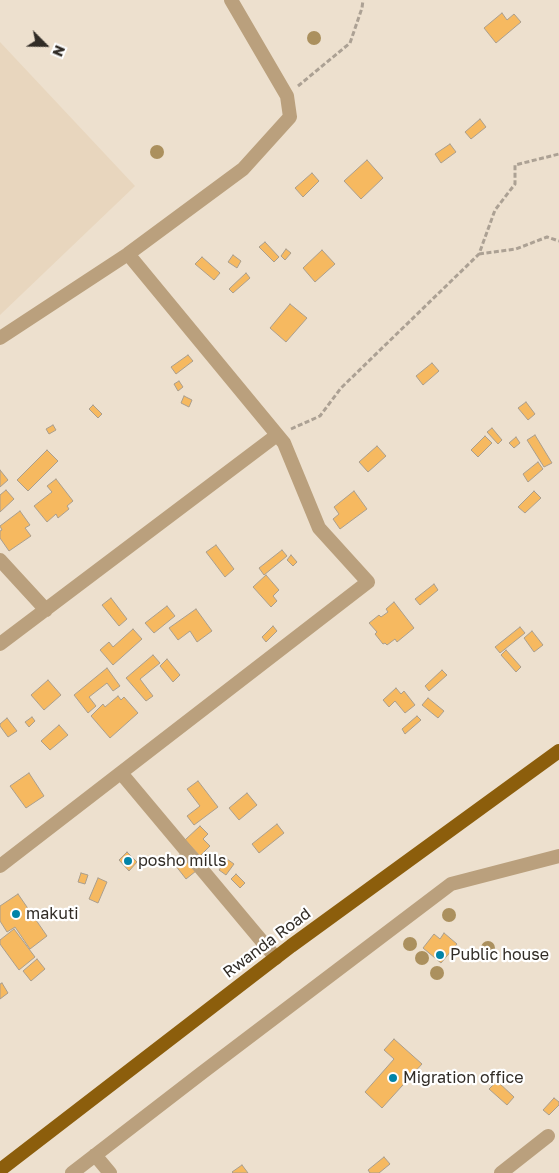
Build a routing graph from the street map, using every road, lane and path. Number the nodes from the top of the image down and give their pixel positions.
1 (231, 0) edge
2 (363, 0) edge
3 (287, 96) junction
4 (559, 154) edge
5 (559, 241) edge
6 (128, 254) junction
7 (479, 254) junction
8 (0, 338) edge
9 (277, 435) junction
10 (0, 560) edge
11 (46, 610) junction
12 (0, 644) edge
13 (559, 751) edge
14 (121, 773) junction
15 (559, 856) edge
16 (0, 866) edge
17 (276, 958) junction
18 (548, 1136) dead end
19 (95, 1155) junction
20 (0, 1170) edge
21 (72, 1173) edge
22 (110, 1173) edge
23 (501, 1173) edge

1 - 3 street
2 - 3 path
3 - 6 street
4 - 7 path
5 - 7 path
6 - 8 street
6 - 9 street
7 - 9 path
9 - 11 street
9 - 14 street
10 - 11 street
11 - 12 street
13 - 17 highway, Rwanda Road
14 - 16 street
14 - 17 street
15 - 19 street
17 - 20 highway, Rwanda Road
18 - 23 street
19 - 21 street
19 - 22 street

